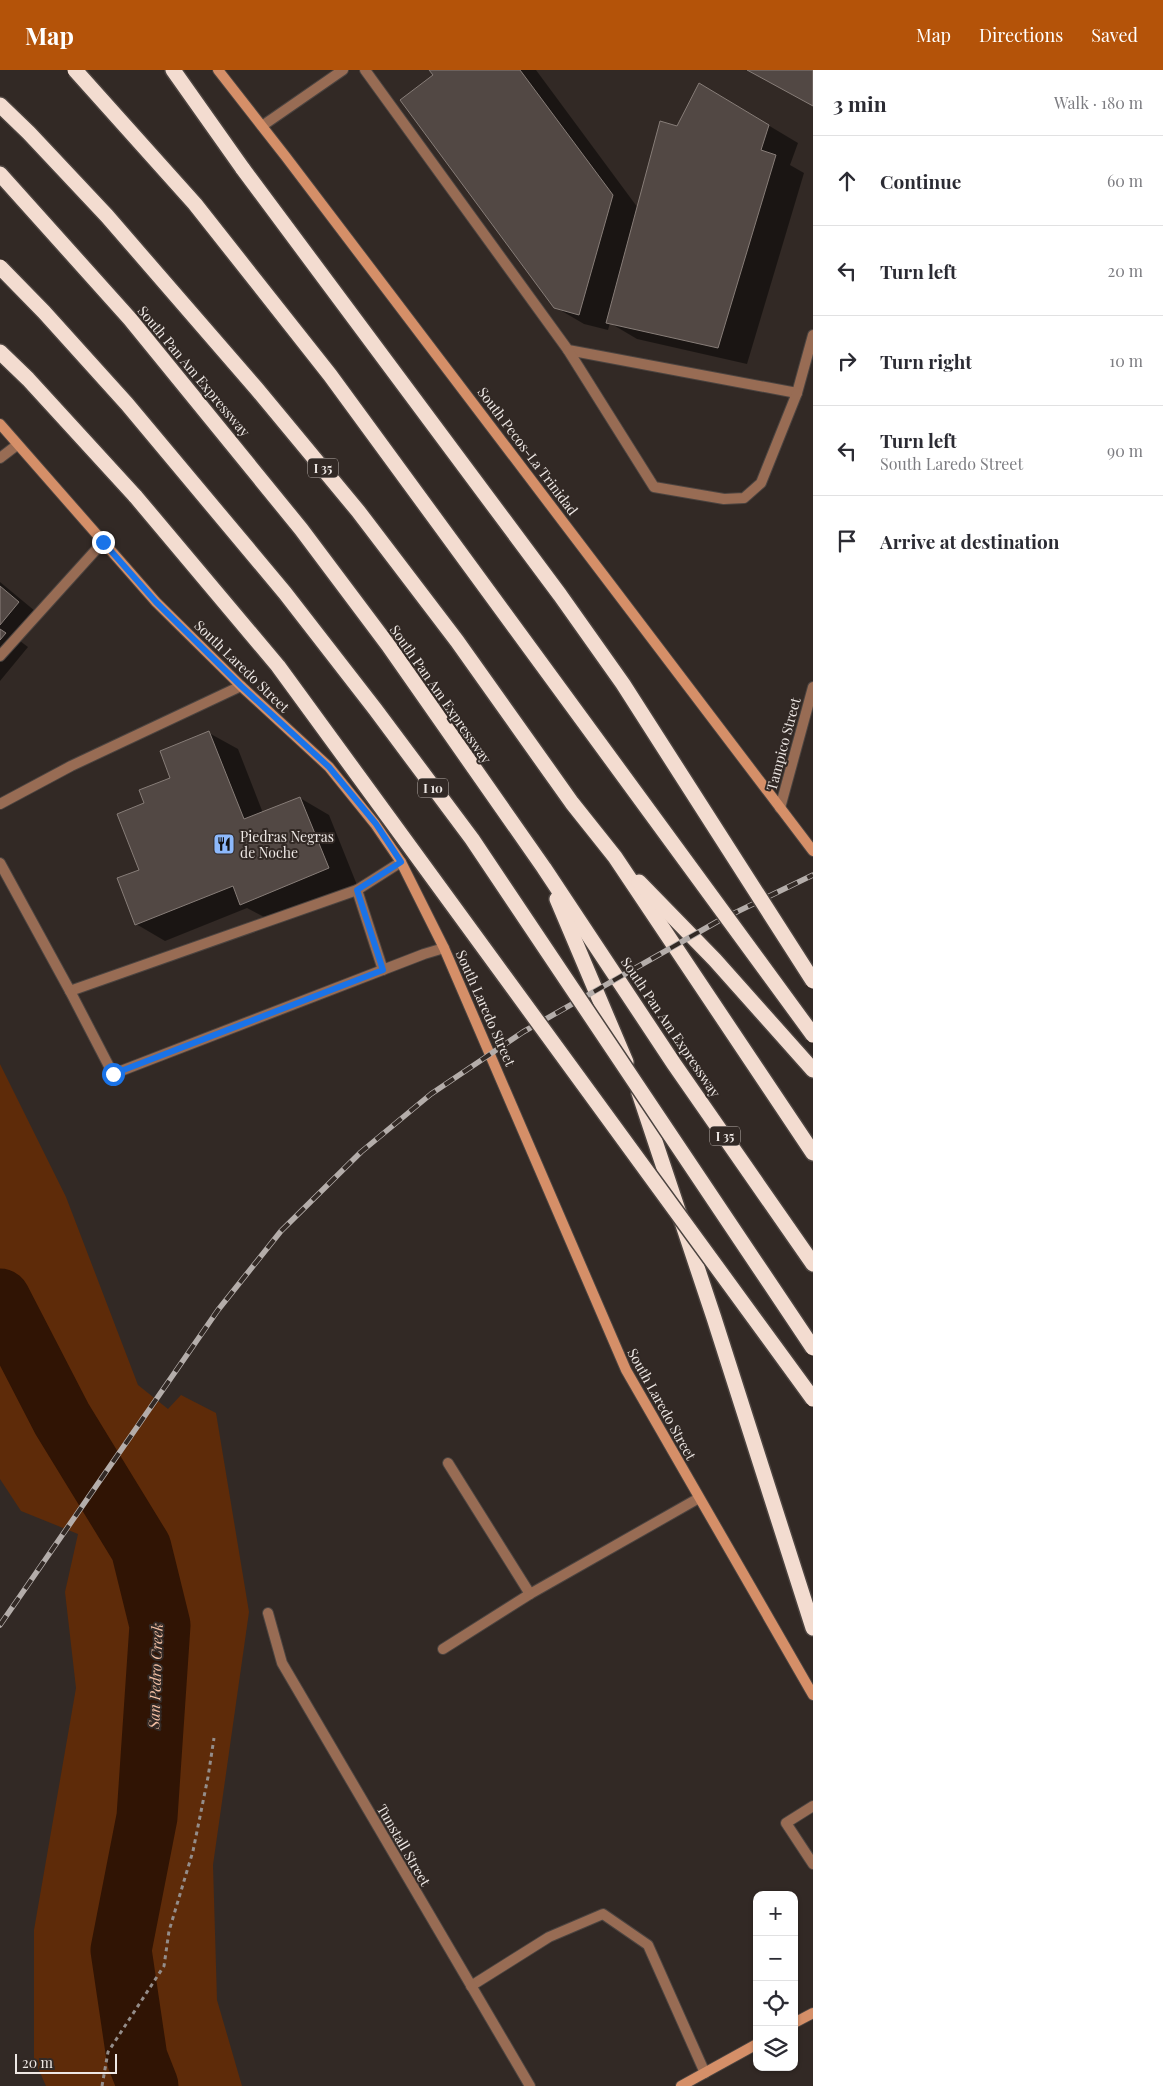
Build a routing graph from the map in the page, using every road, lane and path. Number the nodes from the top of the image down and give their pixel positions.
1 (74, 70) edge
2 (173, 70) edge
3 (218, 70) edge
4 (342, 70) edge
5 (365, 70) edge
6 (0, 105) edge
7 (262, 126) junction
8 (0, 174) edge
9 (0, 267) edge
10 (813, 335) edge
11 (568, 350) junction
12 (0, 352) edge
13 (797, 393) junction
14 (0, 424) edge
15 (18, 444) junction
16 (0, 458) edge
17 (103, 542) junction
18 (0, 656) edge
19 (241, 686) junction
20 (813, 687) edge
21 (0, 804) edge
22 (780, 808) junction
23 (813, 851) edge
24 (615, 857) junction
25 (401, 862) junction
26 (0, 863) edge
27 (544, 868) junction
28 (357, 890) junction
29 (444, 948) junction
30 (383, 970) junction
31 (813, 981) edge
32 (70, 991) junction
33 (813, 1035) edge
34 (813, 1070) edge
35 (813, 1153) edge
36 (813, 1264) edge
37 (813, 1348) edge
38 (813, 1399) edge
39 (448, 1463) dead end
40 (700, 1498) junction
41 (530, 1594) junction
42 (268, 1613) dead end
43 (813, 1628) edge
44 (442, 1649) dead end
45 (813, 1695) edge
46 (214, 1738) dead end
47 (813, 1806) edge
48 (813, 1864) edge
49 (471, 1986) junction
50 (813, 2013) edge
51 (798, 2021) edge
52 (753, 2046) edge
53 (705, 2073) junction
54 (102, 2086) edge
55 (530, 2086) edge
56 (681, 2086) edge

1 - 33 highway, bridge
2 - 31 highway, bridge
3 - 7 main road, South Pecos-La Trinidad
4 - 7 street
5 - 11 street
6 - 24 highway, I 35
7 - 22 main road, South Pecos-La Trinidad
8 - 27 highway, South Pan Am Expressway / I 35
9 - 37 highway, I 10, bridge
10 - 13 street
11 - 13 street
11 - 13 street
12 - 38 highway, bridge
14 - 15 main road, South Laredo Street
15 - 16 street
15 - 17 main road, South Laredo Street
17 - 18 street
17 - 19 main road, South Laredo Street
19 - 21 street
19 - 25 main road, South Laredo Street
20 - 22 street, Tampico Street
22 - 23 main road, South Pecos-La Trinidad
24 - 34 highway
24 - 35 highway, I 35
25 - 28 street
25 - 29 main road, South Laredo Street
26 - 32 street
27 - 36 highway, South Pan Am Expressway / I 35
27 - 43 highway
28 - 30 street
28 - 32 street
29 - 30 street
29 - 40 main road, South Laredo Street
30 - 32 street
39 - 41 street
40 - 41 street
40 - 45 main road, South Laredo Street
41 - 44 street
42 - 49 street, Tunstall Street
46 - 54 path
47 - 48 street
49 - 53 street
49 - 55 street, Tunstall Street
50 - 51 main road
52 - 53 main road
53 - 56 main road

